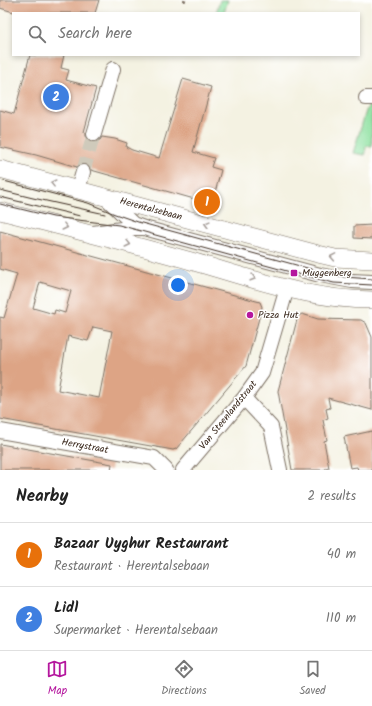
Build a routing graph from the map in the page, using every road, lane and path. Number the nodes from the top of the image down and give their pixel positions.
1 (113, 69) dead end
2 (94, 134) tunnel mouth
3 (0, 169) edge
4 (83, 172) tunnel mouth
5 (78, 189) junction
6 (104, 196) junction
7 (0, 211) edge
8 (144, 228) junction
9 (90, 234) junction
10 (372, 260) edge
11 (372, 282) edge
12 (287, 288) junction
13 (372, 300) edge
14 (244, 398) junction
15 (0, 431) edge
16 (166, 470) edge
17 (183, 470) edge
18 (280, 470) edge

1 - 2 street
5 -> 3 main road, Herentalsebaan
4 - 5 street
5 - 6 main road, Herentalsebaan
6 - 8 street
10 -> 6 main road, Herentalsebaan
7 -> 9 main road
8 - 9 street
8 - 11 street
9 -> 12 main road
12 - 13 main road
12 - 14 street, Van Steenlandstraat
14 - 17 street, Van Steenlandstraat
14 - 18 street
15 - 16 street, Herrystraat

